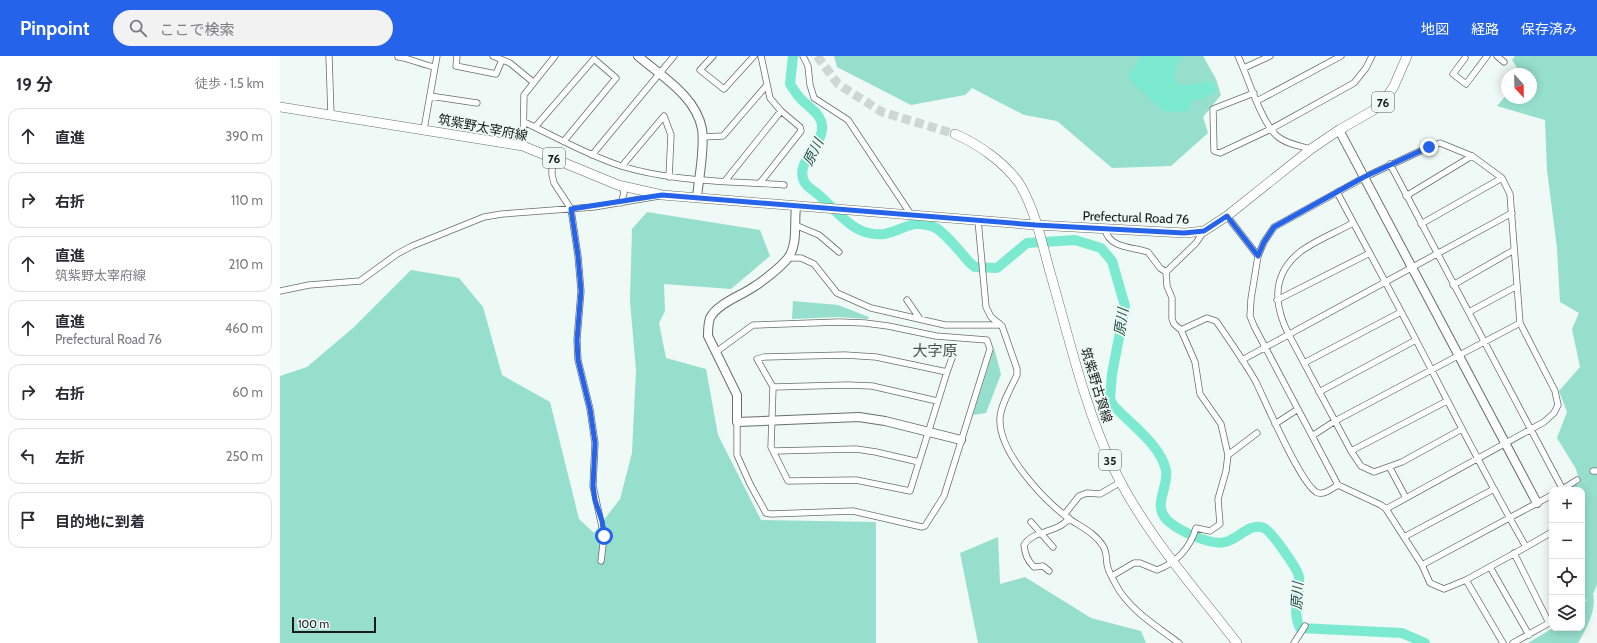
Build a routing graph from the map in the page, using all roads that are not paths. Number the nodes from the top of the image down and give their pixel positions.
1 (329, 56) edge
2 (437, 56) edge
3 (457, 56) edge
4 (493, 56) edge
5 (638, 56) edge
6 (674, 56) edge
7 (712, 56) edge
8 (754, 56) edge
9 (761, 56) edge
10 (803, 56) edge
11 (1238, 56) edge
12 (1270, 56) edge
13 (1341, 56) edge
14 (1372, 56) edge
15 (1407, 56) edge
16 (1487, 56) edge
17 (1497, 56) edge
18 (398, 57) edge
19 (552, 57) edge
20 (1465, 58) dead end
21 (502, 60) junction
22 (1504, 62) dead end
23 (435, 67) junction
24 (1244, 68) junction
25 (659, 74) junction
26 (533, 82) junction
27 (767, 85) junction
28 (1254, 93) junction
29 (430, 96) junction
30 (1257, 101) junction
31 (477, 103) dead end
32 (280, 107) edge
33 (781, 111) junction
34 (331, 115) junction
35 (524, 122) junction
36 (535, 127) junction
37 (424, 129) junction
38 (1271, 129) junction
39 (1339, 130) junction
40 (955, 134) tunnel mouth
41 (702, 137) junction
42 (564, 141) junction
43 (522, 146) junction
44 (1311, 149) junction
45 (592, 155) junction
46 (1472, 156) junction
47 (557, 159) junction
48 (1390, 164) junction
49 (622, 166) junction
50 (669, 177) junction
51 (1364, 177) junction
52 (1502, 178) junction
53 (699, 179) junction
54 (725, 181) junction
55 (760, 183) junction
56 (784, 185) dead end
57 (622, 186) junction
58 (1337, 192) junction
59 (662, 195) junction
60 (1406, 196) junction
61 (697, 197) junction
62 (621, 203) junction
63 (796, 207) junction
64 (571, 209) junction
65 (842, 210) joint
66 (1512, 213) junction
67 (912, 216) junction
68 (1227, 216) junction
69 (978, 220) junction
70 (1353, 223) junction
71 (1422, 224) junction
72 (795, 225) junction
73 (1038, 229) junction
74 (1105, 229) junction
75 (1204, 231) junction
76 (1514, 250) junction
77 (838, 252) dead end
78 (1370, 253) junction
79 (1437, 255) junction
80 (1258, 256) junction
81 (788, 258) junction
82 (1412, 269) junction
83 (1166, 272) junction
84 (1385, 283) junction
85 (1453, 285) junction
86 (1517, 286) junction
87 (280, 291) edge
88 (907, 300) dead end
89 (1277, 300) junction
90 (1401, 312) junction
91 (1469, 312) junction
92 (920, 319) junction
93 (1520, 323) junction
94 (1000, 325) junction
95 (1181, 330) junction
96 (1289, 335) junction
97 (1416, 340) junction
98 (1484, 343) junction
99 (1266, 348) junction
100 (716, 352) junction
101 (1459, 356) junction
102 (952, 358) dead end
103 (1242, 360) junction
104 (1304, 363) junction
105 (1431, 370) junction
106 (947, 372) junction
107 (773, 387) junction
108 (1319, 392) junction
109 (937, 401) junction
110 (1447, 401) junction
111 (1298, 409) junction
112 (772, 421) junction
113 (1335, 421) junction
114 (738, 422) junction
115 (1275, 424) junction
116 (1462, 429) junction
117 (1530, 430) junction
118 (929, 432) junction
119 (1257, 433) dead end
120 (1312, 436) junction
121 (961, 440) junction
122 (1505, 444) junction
123 (1351, 451) junction
124 (773, 452) junction
125 (1228, 455) junction
126 (1478, 459) junction
127 (919, 462) junction
128 (1390, 468) junction
129 (1577, 480) dead end
130 (1121, 482) junction
131 (1338, 485) junction
132 (1560, 487) edge
133 (1566, 487) edge
134 (1494, 489) junction
135 (1549, 496) edge
136 (1406, 498) junction
137 (1536, 502) junction
138 (1386, 509) junction
139 (1067, 517) junction
140 (1510, 519) junction
141 (1031, 522) dead end
142 (1040, 533) junction
143 (1549, 534) edge
144 (1404, 537) junction
145 (1053, 547) dead end
146 (1526, 547) junction
147 (1514, 554) junction
148 (1174, 560) junction
149 (601, 561) dead end
150 (1422, 565) junction
151 (1490, 566) junction
152 (1049, 571) dead end
153 (1112, 576) junction
154 (1466, 580) junction
155 (1305, 626) dead end
156 (1529, 635) junction
157 (1179, 643) edge
158 (1237, 643) edge
159 (1294, 643) edge
160 (1503, 643) edge
161 (1513, 643) edge

1 - 34 street
2 - 23 street
3 - 21 street
4 - 21 street
5 - 25 street
6 - 25 street
7 - 8 street
9 - 27 street
10 - 67 street
11 - 24 street
12 - 24 street
13 - 30 street
14 - 38 street
15 - 39 main road, Prefectural Road 76 / 76
16 - 20 street
17 - 22 street
18 - 23 street
19 - 26 street
21 - 26 street
23 - 29 street
24 - 28 street
25 - 41 street
25 - 45 street
26 - 35 street
27 - 33 street
27 - 41 street
28 - 30 street
28 - 38 street
29 - 31 street
29 - 37 street
30 - 38 street
32 - 34 main road, 筑紫野太宰府線 / 76
33 - 54 street
33 - 55 street
34 - 37 main road, 筑紫野太宰府線 / 76
35 - 36 street
35 - 43 street
36 - 42 street
36 - 42 street
37 - 43 main road, 筑紫野太宰府線 / 76
38 - 44 street
39 - 44 main road, Prefectural Road 76 / 76
39 - 51 street
40 - 73 main road, 筑紫野古賀線 / 35
41 - 53 street
42 - 45 street
43 - 47 main road, 筑紫野太宰府線 / 76
44 - 68 main road, Prefectural Road 76 / 76
45 - 49 street
46 - 48 street
46 - 52 street
46 - 60 street
47 - 57 main road, 筑紫野太宰府線 / 76
47 - 64 street
48 - 51 street
48 - 60 street
49 - 50 street
49 - 50 street
50 - 53 street
51 - 58 street
51 - 82 street
52 - 66 street
52 - 71 street
53 - 54 street
53 - 61 street
54 - 55 street
55 - 56 street
57 - 59 main road, 筑紫野太宰府線 / 76
57 - 62 street
58 - 70 street
58 - 80 street
59 - 61 main road, 筑紫野太宰府線 / 76
59 - 62 street
60 - 71 street
61 - 63 main road, 筑紫野太宰府線 / 76
62 - 64 street
63 - 65 main road, 筑紫野太宰府線 / 76
63 - 72 street
64 - 87 street
64 - 149 street
65 - 67 main road, Prefectural Road 76 / 76
66 - 76 street
66 - 79 street
67 - 69 main road, Prefectural Road 76 / 76
68 - 75 main road, Prefectural Road 76 / 76
68 - 80 street
69 - 73 main road, Prefectural Road 76 / 76
69 - 94 street
70 - 78 street
70 - 89 street
71 - 79 street
72 - 77 street
72 - 81 street
73 - 74 main road, Prefectural Road 76 / 76
73 - 130 main road, 筑紫野古賀線 / 35
74 - 75 main road, Prefectural Road 76 / 76
74 - 83 street
75 - 83 street
76 - 85 street
76 - 86 street
78 - 84 street
78 - 89 street
79 - 82 street
79 - 85 street
80 - 99 street
81 - 92 street
81 - 100 street
82 - 84 street
82 - 101 street
83 - 95 street
84 - 90 street
84 - 96 street
85 - 91 street
86 - 91 street
86 - 93 street
88 - 92 street
89 - 96 street
90 - 97 street
90 - 104 street
91 - 98 street
92 - 94 street
93 - 98 street
93 - 117 street
94 - 139 street
95 - 103 street
95 - 125 street
96 - 99 street
96 - 104 street
97 - 105 street
97 - 108 street
98 - 101 street
98 - 117 street
99 - 103 street
99 - 111 street
100 - 114 street
100 - 121 street
101 - 105 street
101 - 122 street
102 - 106 street
103 - 115 street
104 - 108 street
105 - 110 street
105 - 113 street
106 - 107 street
106 - 109 street
107 - 109 street
107 - 112 street
108 - 113 street
109 - 118 street
110 - 116 street
110 - 123 street
111 - 115 street
111 - 120 street
112 - 114 street
112 - 118 street
112 - 124 street
113 - 120 street
113 - 123 street
114 - 121 street
115 - 131 street
116 - 126 street
116 - 128 street
117 - 122 street
117 - 132 street
118 - 121 street
118 - 127 street
119 - 125 street
120 - 131 street
122 - 126 street
122 - 137 street
123 - 128 street
124 - 127 street
124 - 127 street
125 - 148 street
126 - 134 street
126 - 136 street
128 - 136 street
129 - 133 street
130 - 139 street
130 - 148 main road, 筑紫野古賀線 / 35
131 - 138 street
134 - 140 street
134 - 144 street
135 - 137 street
136 - 138 street
137 - 140 street
138 - 144 street
139 - 142 street
139 - 153 street
140 - 146 street
140 - 150 street
141 - 142 street
142 - 145 street
142 - 152 street
143 - 146 street
144 - 150 street
146 - 147 street
147 - 151 street
147 - 156 street
148 - 153 street
148 - 158 main road, 筑紫野古賀線 / 35
150 - 154 street
151 - 154 street
151 - 156 street
153 - 157 street
154 - 160 street
155 - 159 street
156 - 161 street

